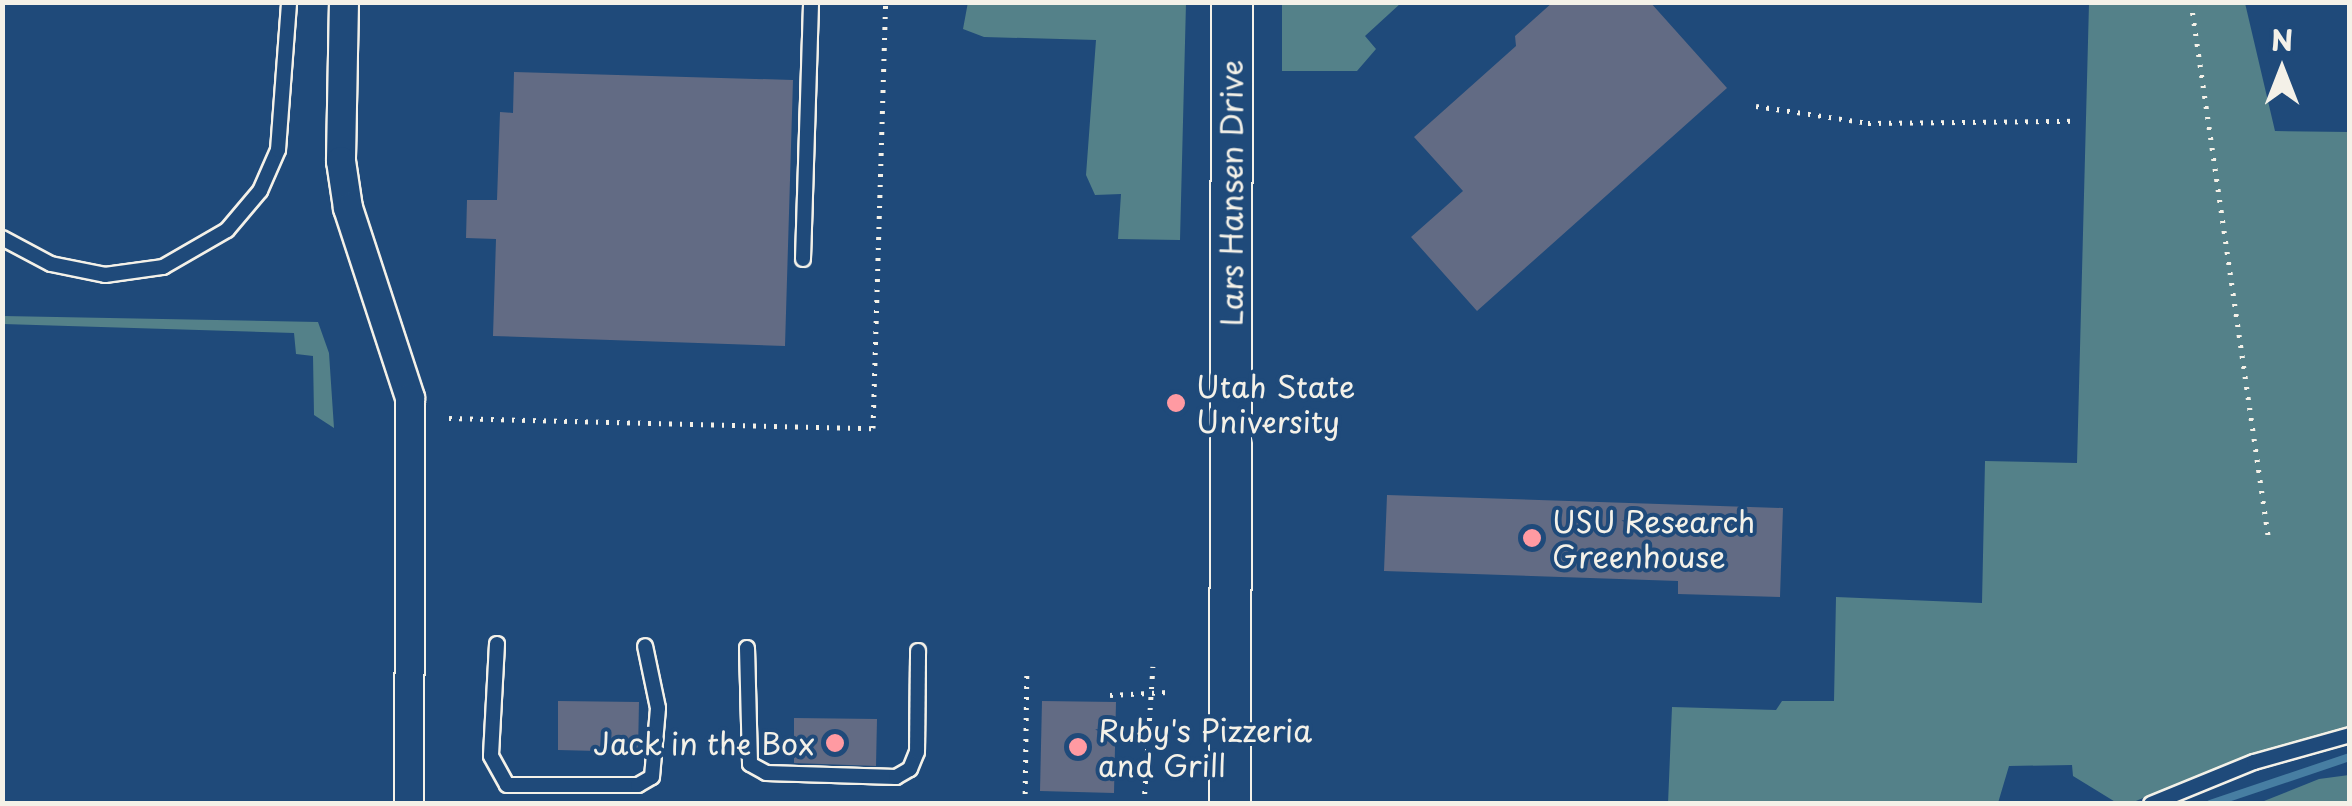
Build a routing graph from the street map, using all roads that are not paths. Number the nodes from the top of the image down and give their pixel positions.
1 (288, 2) edge
2 (344, 2) edge
3 (811, 2) edge
4 (1232, 2) edge
5 (2, 238) edge
6 (803, 259) dead end
7 (497, 644) dead end
8 (645, 646) dead end
9 (747, 648) dead end
10 (918, 651) dead end
11 (2350, 735) edge
12 (409, 804) edge
13 (1230, 804) edge
14 (2152, 804) edge

1 - 5 lane
2 - 12 street
3 - 6 lane
4 - 13 main road, Lars Hansen Drive
7 - 8 lane
9 - 10 lane
11 - 14 lane

